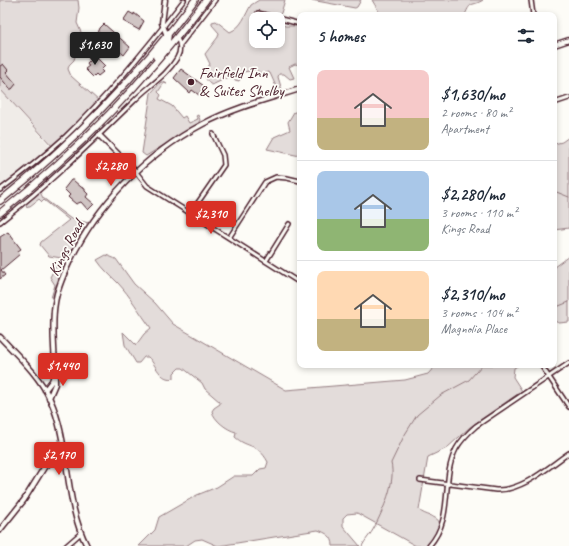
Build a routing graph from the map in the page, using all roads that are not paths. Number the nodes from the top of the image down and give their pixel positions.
1 (165, 0) edge
2 (184, 0) edge
3 (195, 0) edge
4 (199, 0) edge
5 (206, 0) edge
6 (215, 0) edge
7 (532, 0) edge
8 (533, 12) edge
9 (285, 20) edge
10 (297, 23) edge
11 (163, 28) junction
12 (168, 36) junction
13 (177, 38) junction
14 (569, 40) edge
15 (557, 44) edge
16 (180, 45) junction
17 (142, 79) junction
18 (297, 90) edge
19 (569, 98) edge
20 (557, 102) edge
21 (213, 134) dead end
22 (99, 135) junction
23 (136, 172) junction
24 (16, 178) junction
25 (297, 180) edge
26 (21, 184) junction
27 (0, 190) edge
28 (0, 201) edge
29 (14, 201) junction
30 (19, 207) junction
31 (0, 213) edge
32 (190, 214) junction
33 (0, 222) edge
34 (289, 224) dead end
35 (229, 238) junction
36 (266, 261) junction
37 (297, 280) edge
38 (0, 337) edge
39 (569, 363) edge
40 (543, 368) edge
41 (55, 372) junction
42 (548, 377) junction
43 (45, 390) junction
44 (49, 398) junction
45 (569, 407) edge
46 (569, 452) edge
47 (64, 455) junction
48 (420, 480) dead end
49 (448, 483) junction
50 (0, 530) edge
51 (81, 533) junction
52 (66, 546) edge
53 (87, 546) edge
54 (429, 546) edge

1 - 11 street
2 - 11 street
3 - 12 highway
4 - 13 highway
5 - 13 highway
6 - 16 street
7 - 8 street
9 - 10 street
11 - 12 street
11 - 24 street
12 - 17 highway
12 - 26 highway
13 - 16 street
13 - 17 highway
14 - 15 street
16 - 22 street
17 - 29 highway
18 - 23 street, Kings Road
19 - 20 street
21 - 32 street
22 - 23 street
22 - 30 street
23 - 32 street
23 - 41 street, Kings Road
24 - 26 street
24 - 27 street
25 - 35 street
26 - 28 highway
29 - 30 street
29 - 31 highway
30 - 33 street
32 - 35 street
34 - 36 street
35 - 36 street
36 - 37 street
38 - 43 street
39 - 42 street
40 - 42 street
41 - 43 street, Kings Road
41 - 44 street
42 - 45 street
42 - 49 street
43 - 44 street
44 - 47 street
46 - 49 street
47 - 50 street
47 - 51 street
48 - 49 street
49 - 54 street
51 - 52 street
51 - 53 street

